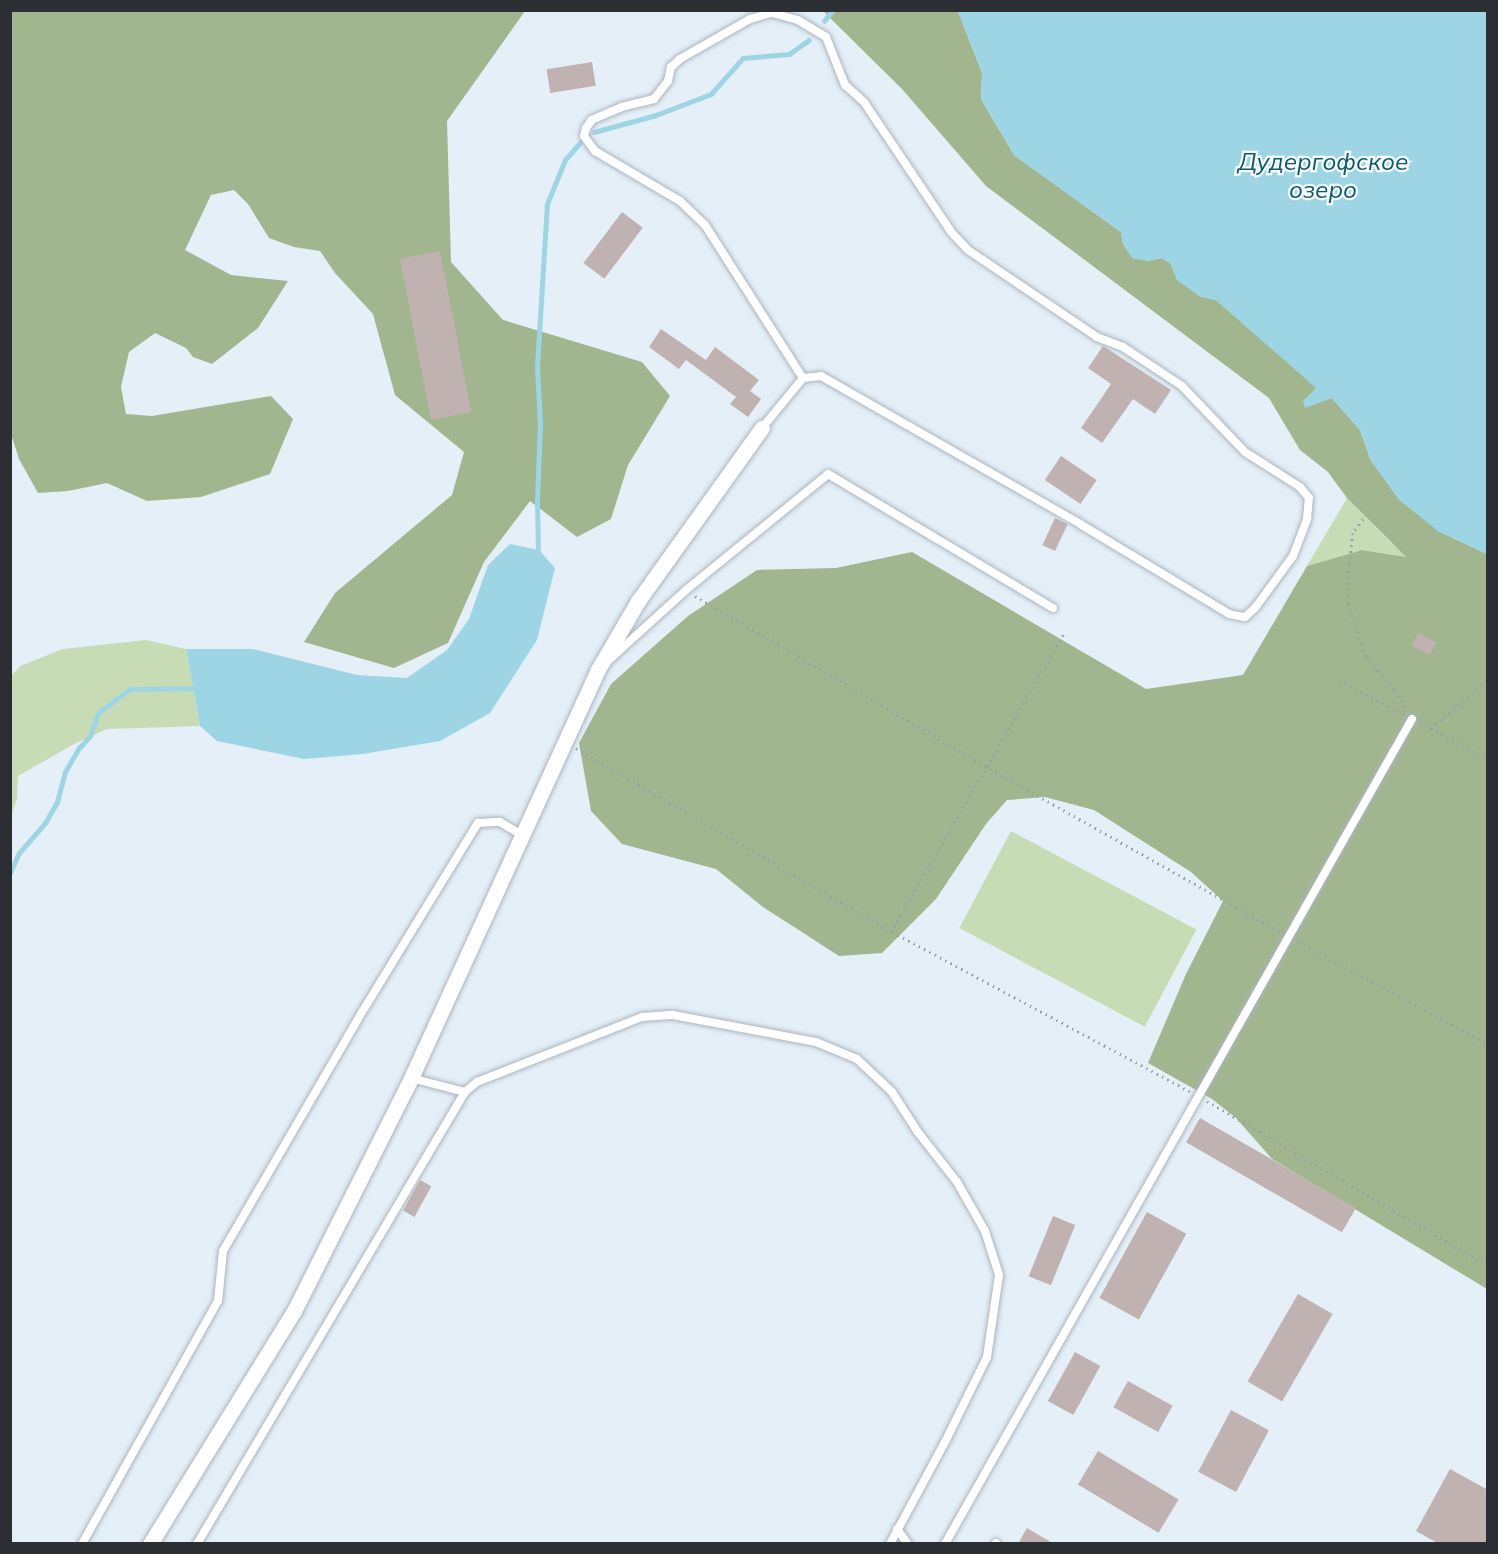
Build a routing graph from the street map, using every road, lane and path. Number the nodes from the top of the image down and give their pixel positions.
1 (803, 378) junction
2 (762, 428) joint
3 (1363, 519) dead end
4 (686, 590) junction
5 (1053, 608) dead end
6 (1064, 634) dead end
7 (597, 670) junction
8 (1488, 679) edge
9 (1340, 680) dead end
10 (1412, 719) junction
11 (1431, 729) junction
12 (565, 741) junction
13 (1488, 759) edge
14 (986, 767) junction
15 (522, 835) junction
16 (891, 932) junction
17 (1287, 936) junction
18 (1488, 1044) edge
19 (411, 1078) junction
20 (465, 1092) junction
21 (1197, 1095) junction
22 (1488, 1266) edge
23 (897, 1529) junction
24 (82, 1544) edge
25 (150, 1544) edge
26 (197, 1544) edge
27 (890, 1544) edge
28 (909, 1544) edge
29 (945, 1544) edge

1 - 1 lane
1 - 2 lane
2 - 7 street
3 - 10 path
4 - 5 lane
4 - 7 lane
4 - 14 path
6 - 14 path
7 - 12 street
8 - 11 path
9 - 10 path
10 - 11 path
10 - 17 lane
11 - 13 path
12 - 15 street
12 - 16 path
14 - 16 path
14 - 17 path
15 - 19 street
15 - 24 lane
16 - 21 path
17 - 18 path
17 - 21 lane
19 - 20 lane
19 - 25 street
20 - 23 lane
20 - 26 lane
21 - 22 path
21 - 29 lane
23 - 27 lane
23 - 28 lane

